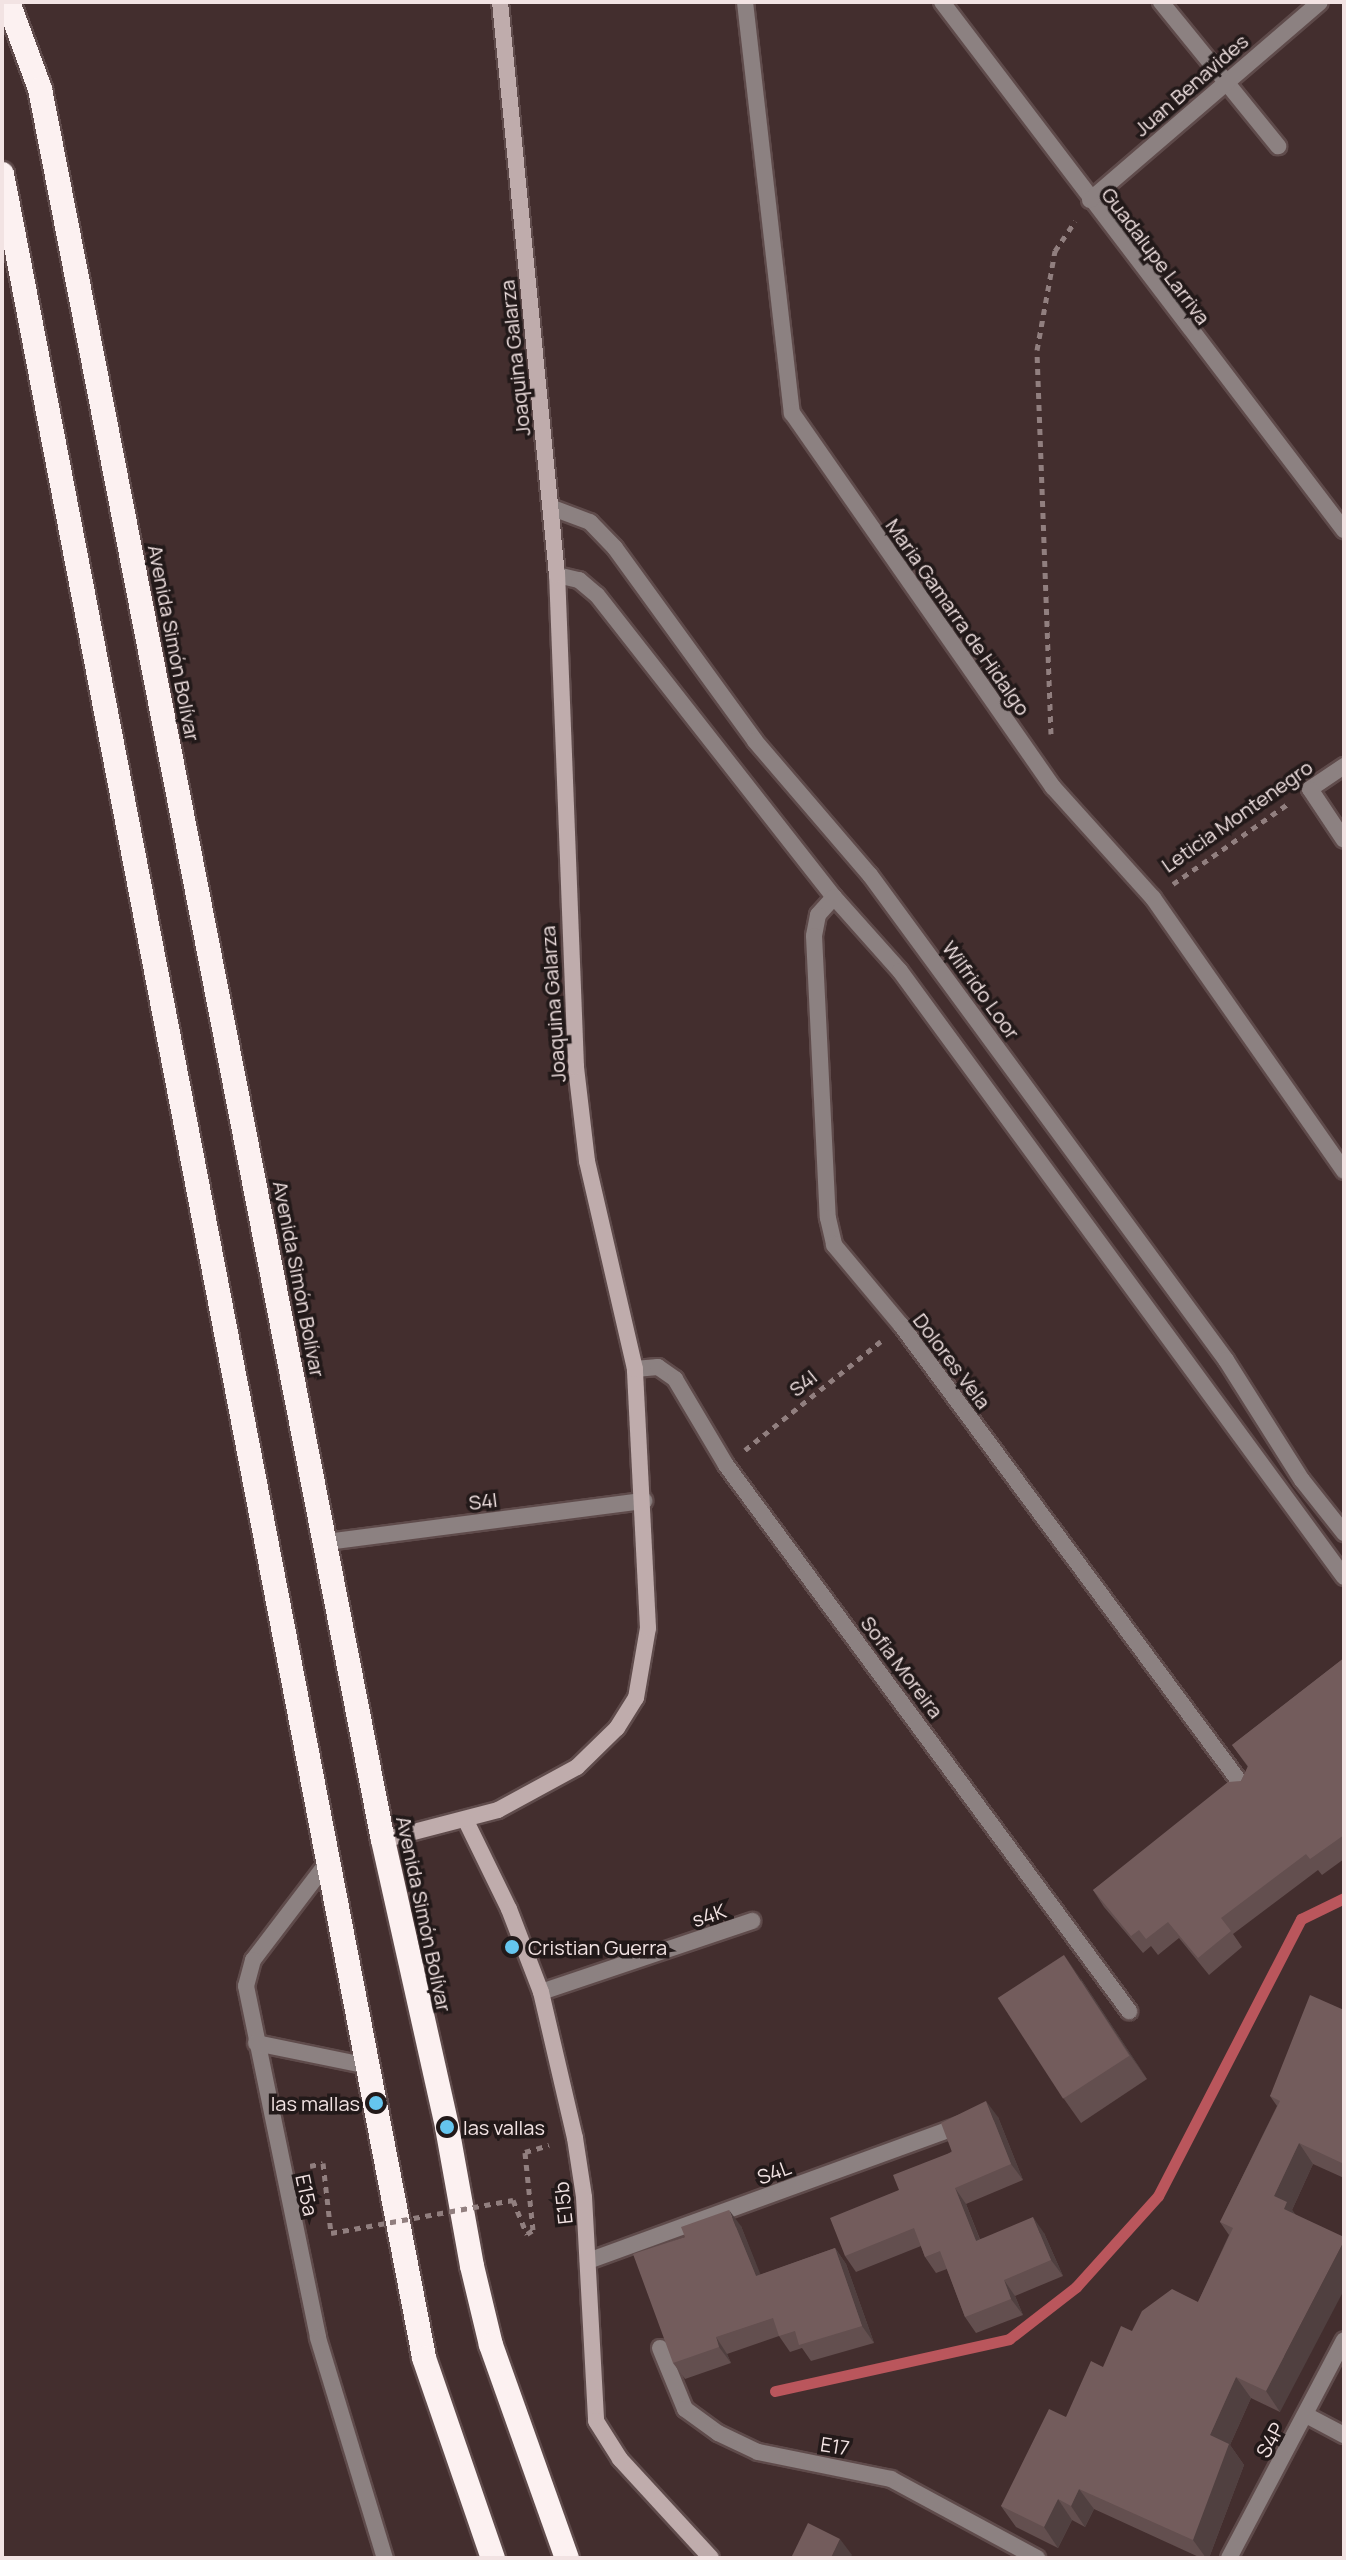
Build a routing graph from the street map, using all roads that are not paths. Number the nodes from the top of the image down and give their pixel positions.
1 (8, 2) edge
2 (500, 2) edge
3 (745, 2) edge
4 (942, 2) edge
5 (1161, 2) edge
6 (1320, 2) edge
7 (1226, 81) junction
8 (1278, 146) dead end
9 (2, 174) edge
10 (1090, 200) junction
11 (550, 507) junction
12 (1344, 530) edge
13 (557, 575) junction
14 (1344, 766) edge
15 (1344, 840) edge
16 (834, 897) junction
17 (1344, 1171) edge
18 (635, 1369) junction
19 (644, 1501) junction
20 (1344, 1533) edge
21 (327, 1542) junction
22 (1344, 1577) edge
23 (1245, 1789) edge
24 (466, 1821) junction
25 (383, 1840) junction
26 (330, 1859) junction
27 (752, 1921) dead end
28 (541, 1992) junction
29 (1129, 2011) dead end
30 (256, 2043) junction
31 (368, 2066) junction
32 (974, 2120) edge
33 (588, 2261) junction
34 (1344, 2340) edge
35 (660, 2348) edge
36 (1306, 2415) junction
37 (1344, 2435) edge
38 (385, 2558) edge
39 (493, 2558) edge
40 (567, 2558) edge
41 (711, 2558) edge
42 (1037, 2558) edge
43 (1229, 2558) edge

1 - 21 highway, Avenida Simón Bolívar
2 - 11 street, Joaquina Galarza
3 - 17 street, Maria Gamarra de Hidalgo
4 - 10 street, Guadalupe Larriva
5 - 7 street
6 - 7 street, Juan Benavides
7 - 8 street
7 - 10 street, Juan Benavides
9 - 26 highway
10 - 12 street, Guadalupe Larriva
11 - 13 street, Joaquina Galarza
11 - 20 street, Wilfrido Loor
13 - 16 street
13 - 18 street, Joaquina Galarza
14 - 15 street, Leticia Montenegro
16 - 22 street
16 - 23 street, Dolores Vela
18 - 19 street, Joaquina Galarza
18 - 29 street, Sofia Moreira
19 - 21 street, S4I
19 - 24 street, Joaquina Galarza
21 - 25 highway, Avenida Simón Bolívar
24 - 25 street, Joaquina Galarza
24 - 28 street, E15b
25 - 40 highway, Avenida Simón Bolívar
26 - 30 street, E15a
26 - 31 highway
27 - 28 street, s4K
28 - 33 street, E15b
30 - 31 street
30 - 38 street, E15a
31 - 39 highway
32 - 33 street, S4L
33 - 41 street, E15b
34 - 36 street, S4P
35 - 42 street, E17
36 - 37 street
36 - 43 street, S4P

